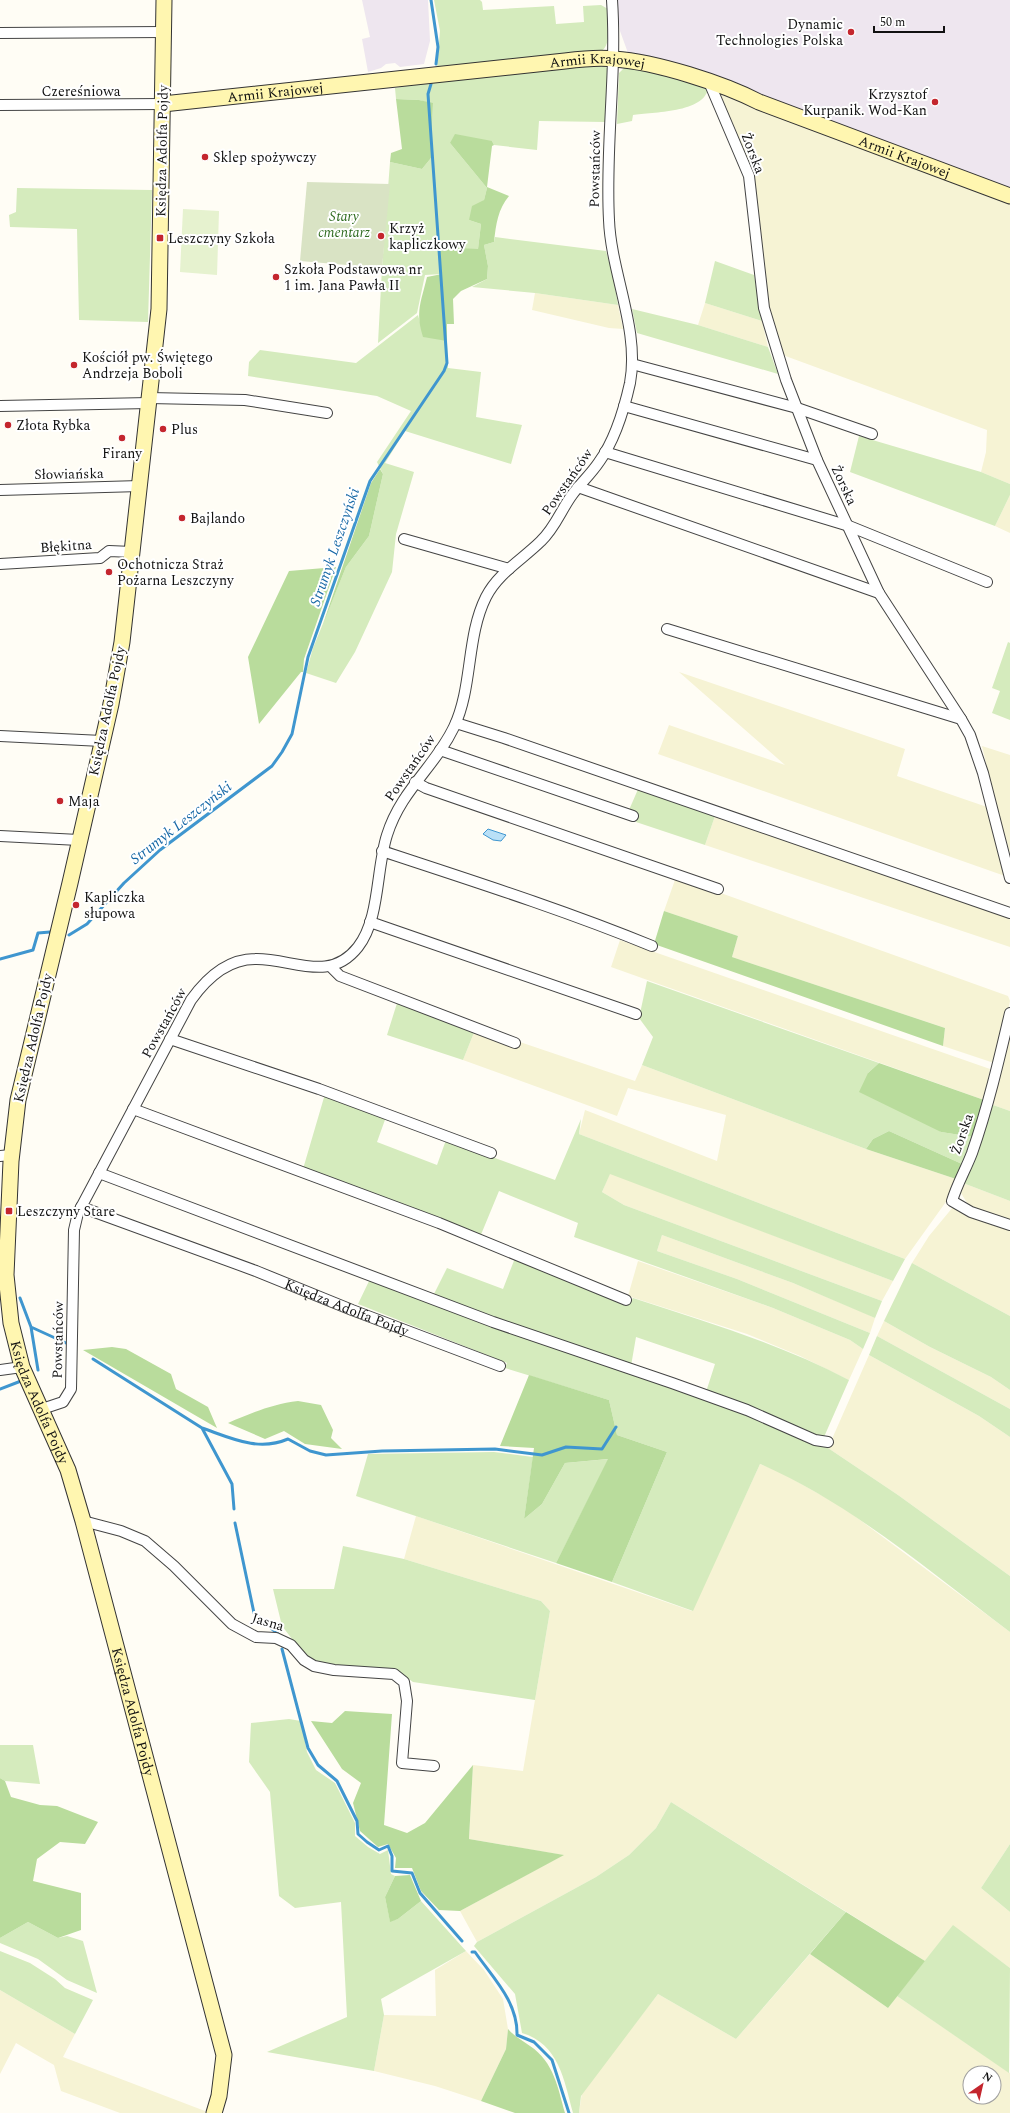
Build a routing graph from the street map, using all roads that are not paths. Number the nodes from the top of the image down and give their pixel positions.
1 (164, 0) edge
2 (612, 0) edge
3 (164, 32) junction
4 (0, 33) edge
5 (614, 59) junction
6 (709, 82) junction
7 (163, 104) junction
8 (0, 105) edge
9 (1010, 196) edge
10 (632, 364) junction
11 (149, 401) junction
12 (0, 406) edge
13 (624, 406) junction
14 (797, 408) junction
15 (327, 413) dead end
16 (872, 434) dead end
17 (605, 452) junction
18 (817, 460) junction
19 (140, 486) junction
20 (578, 487) junction
21 (0, 490) edge
22 (849, 526) junction
23 (404, 539) dead end
24 (132, 552) junction
25 (0, 564) edge
26 (509, 569) junction
27 (987, 582) dead end
28 (879, 593) junction
29 (667, 629) dead end
30 (961, 718) junction
31 (456, 723) junction
32 (0, 736) edge
33 (102, 741) junction
34 (440, 750) junction
35 (415, 782) junction
36 (633, 816) dead end
37 (0, 836) edge
38 (79, 840) junction
39 (382, 851) junction
40 (1010, 878) edge
41 (718, 889) dead end
42 (1010, 913) edge
43 (370, 922) junction
44 (652, 946) dead end
45 (330, 966) junction
46 (1010, 1013) edge
47 (636, 1014) dead end
48 (170, 1039) junction
49 (515, 1042) dead end
50 (133, 1109) junction
51 (491, 1153) dead end
52 (6, 1156) edge
53 (99, 1173) junction
54 (81, 1207) junction
55 (1010, 1225) edge
56 (3, 1277) edge
57 (626, 1300) dead end
58 (500, 1366) dead end
59 (22, 1367) junction
60 (0, 1370) edge
61 (42, 1410) junction
62 (828, 1442) dead end
63 (83, 1521) junction
64 (434, 1766) dead end
65 (214, 2113) edge

1 - 3 street, Księdza Adolfa Pojdy
2 - 5 street, Powstańców
3 - 4 street
3 - 7 street, Księdza Adolfa Pojdy
5 - 6 street, Armii Krajowej
5 - 7 street, Armii Krajowej
5 - 10 street, Powstańców
6 - 9 street, Armii Krajowej
6 - 14 street, Żorska
7 - 8 street, Czereśniowa
7 - 11 street, Księdza Adolfa Pojdy
10 - 13 street, Powstańców
10 - 14 street
11 - 12 street
11 - 15 street
11 - 19 street, Księdza Adolfa Pojdy
13 - 17 street, Powstańców
13 - 18 street
14 - 16 street
14 - 18 street, Żorska
17 - 20 street, Powstańców
17 - 22 street
18 - 22 street, Żorska
19 - 21 street, Słowiańska
19 - 24 street, Księdza Adolfa Pojdy
20 - 26 street, Powstańców
20 - 28 street
22 - 27 street
22 - 28 street, Żorska
23 - 26 street
24 - 25 street, Błękitna
24 - 33 street, Księdza Adolfa Pojdy
26 - 31 street, Powstańców
28 - 30 street, Żorska
29 - 30 street
30 - 40 street, Żorska
31 - 34 street, Powstańców
31 - 42 street
32 - 33 street
33 - 38 street, Księdza Adolfa Pojdy
34 - 35 street, Powstańców
34 - 36 street
35 - 39 street, Powstańców
35 - 41 street
37 - 38 street
38 - 52 street, Księdza Adolfa Pojdy
39 - 43 street, Powstańców
39 - 44 street
43 - 45 street, Powstańców
43 - 47 street
45 - 48 street, Powstańców
45 - 49 street
46 - 55 street, Żorska
48 - 50 street, Powstańców
48 - 51 street
50 - 53 street, Powstańców
50 - 57 street
52 - 56 street, Księdza Adolfa Pojdy
53 - 54 street, Powstańców
53 - 62 street
54 - 58 street, Księdza Adolfa Pojdy
54 - 61 street, Powstańców
56 - 59 street, Księdza Adolfa Pojdy
59 - 60 street
59 - 61 street, Księdza Adolfa Pojdy
61 - 63 street, Księdza Adolfa Pojdy
63 - 64 street, Jasna
63 - 65 street, Księdza Adolfa Pojdy

